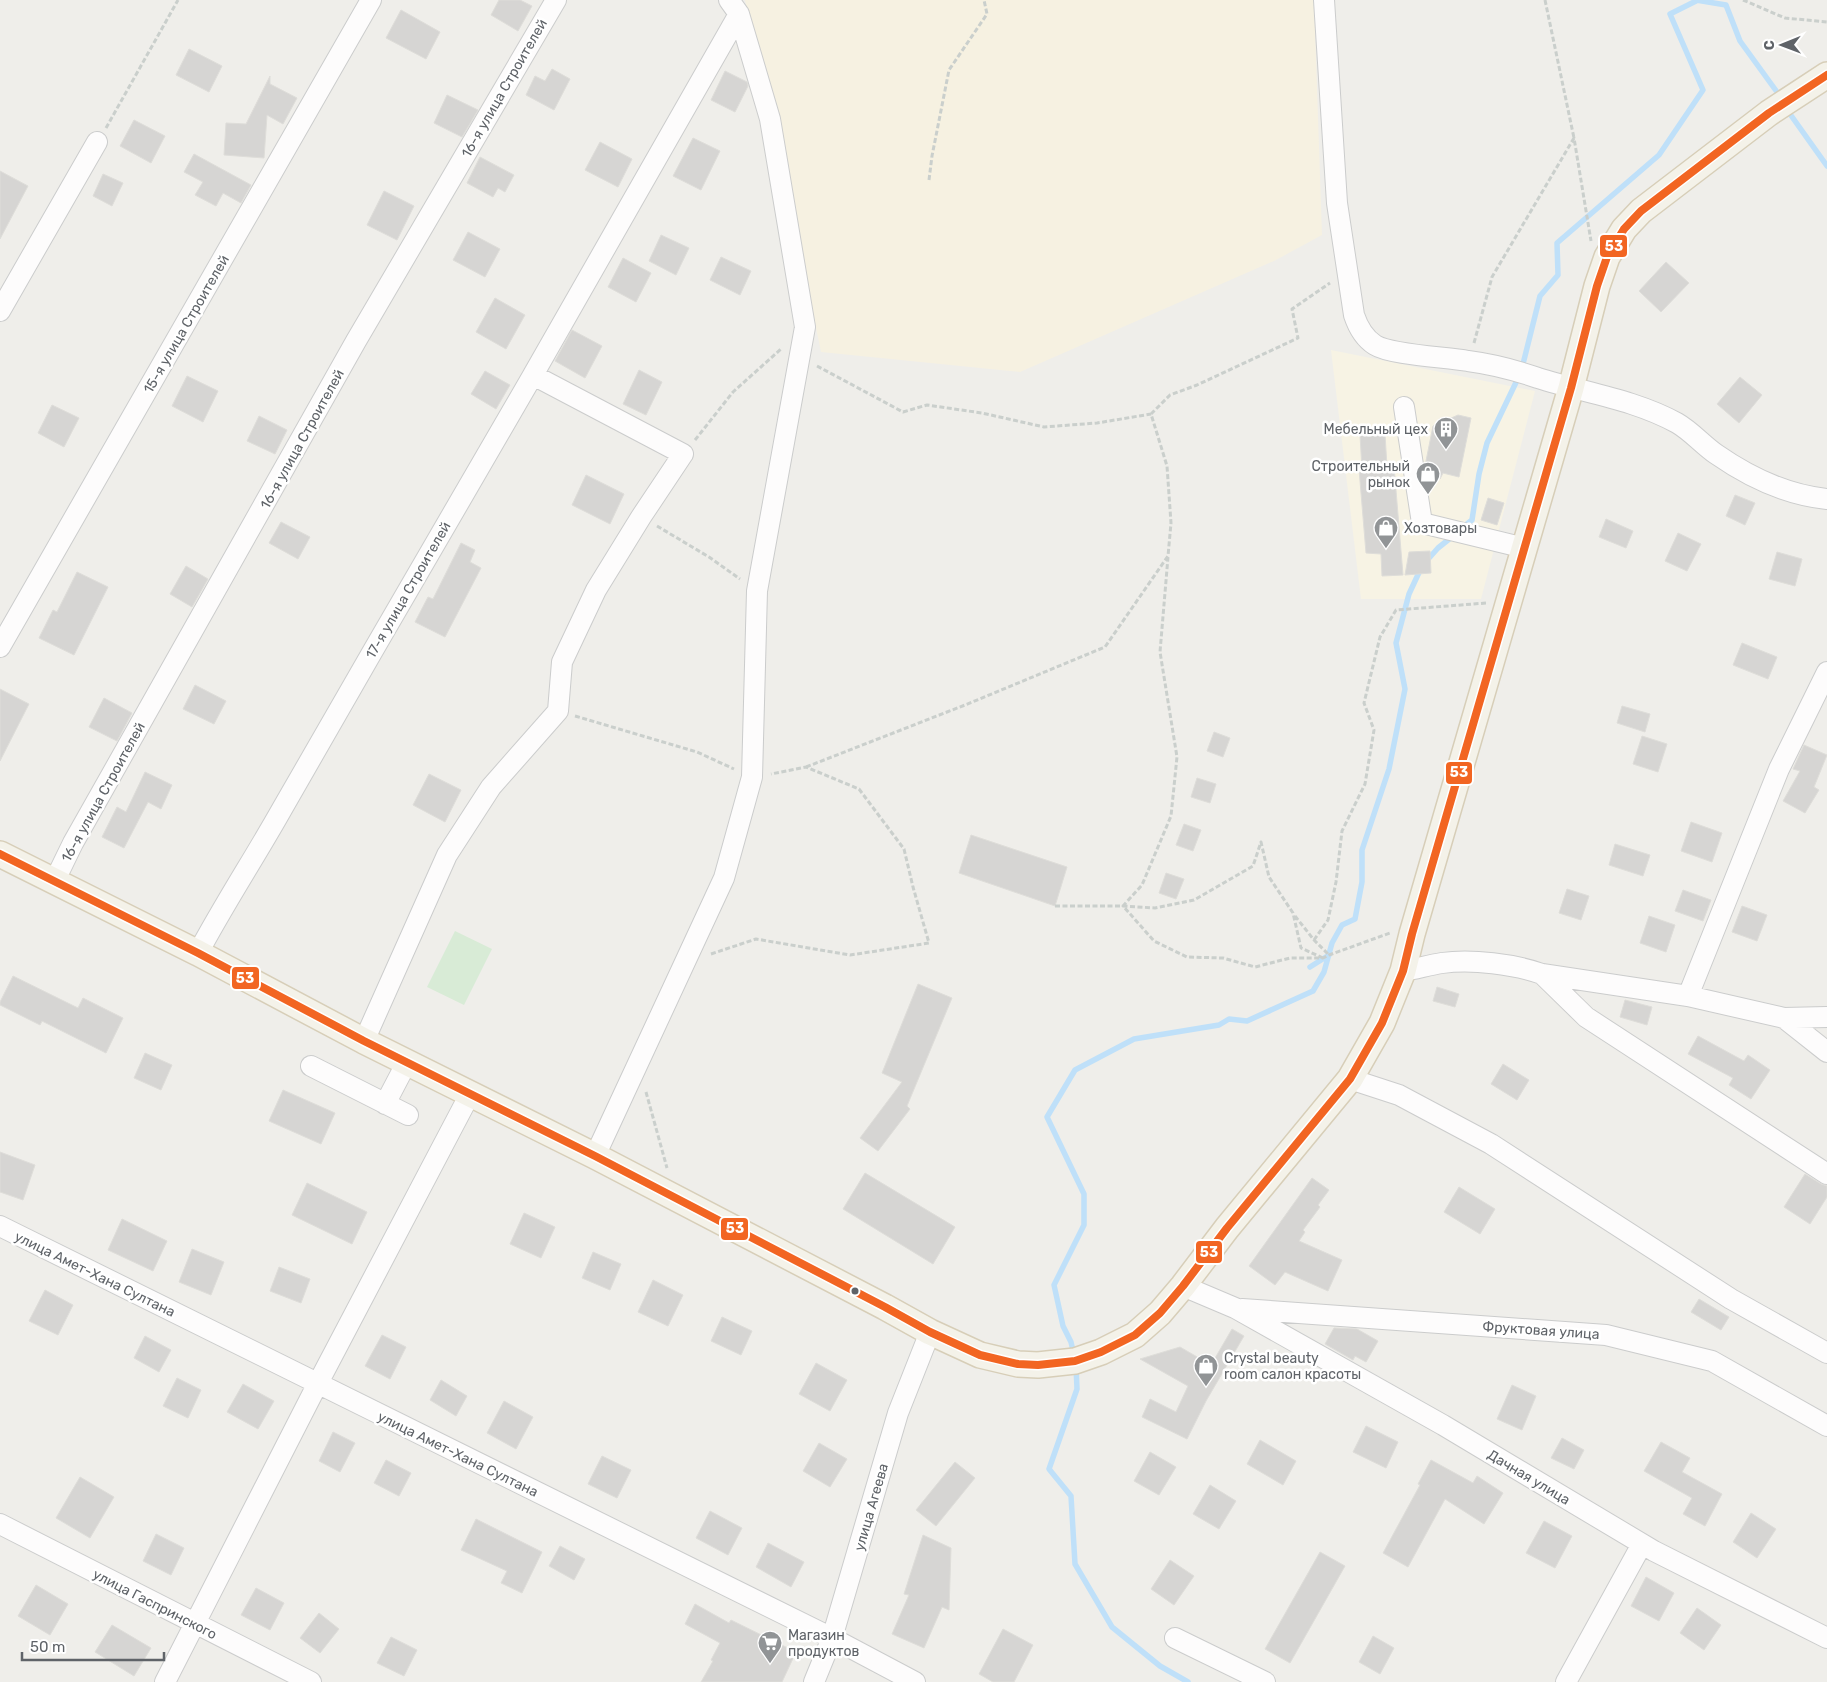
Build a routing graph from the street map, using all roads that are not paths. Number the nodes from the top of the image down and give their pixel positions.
1 (371, 0) edge
2 (556, 0) edge
3 (1324, 0) edge
4 (734, 7) edge
5 (1827, 75) edge
6 (97, 142) road end
7 (0, 311) edge
8 (533, 375) junction
9 (1571, 388) junction
10 (1404, 407) dead end
11 (1827, 499) edge
12 (1525, 548) junction
13 (0, 647) edge
14 (1827, 672) edge
15 (0, 854) edge
16 (54, 882) junction
17 (198, 953) junction
18 (1404, 971) junction
19 (1542, 974) junction
20 (1688, 996) junction
21 (1827, 1017) edge
22 (1784, 1018) junction
23 (364, 1041) junction
24 (1827, 1052) edge
25 (407, 1062) junction
26 (311, 1066) dead end
27 (1350, 1079) junction
28 (470, 1094) junction
29 (385, 1104) junction
30 (408, 1115) dead end
31 (595, 1156) junction
32 (1827, 1174) edge
33 (0, 1226) edge
34 (1183, 1286) junction
35 (1235, 1308) junction
36 (930, 1332) junction
37 (1827, 1353) edge
38 (317, 1385) junction
39 (1827, 1426) edge
40 (0, 1524) edge
41 (1642, 1544) junction
42 (196, 1625) junction
43 (832, 1638) junction
44 (1175, 1638) dead end
45 (1827, 1638) edge
46 (165, 1682) edge
47 (311, 1682) edge
48 (814, 1682) edge
49 (915, 1682) edge
50 (1265, 1682) edge
51 (1566, 1682) edge

1 - 13 street, 15-я улица Строителей
2 - 16 street, 16-я улица Строителей
3 - 9 street
4 - 8 street, 17-я улица Строителей
4 - 31 street
5 - 9 main road
6 - 7 street
8 - 17 street, 17-я улица Строителей
8 - 23 street
9 - 11 street
9 - 12 main road
10 - 12 street
12 - 18 main road
14 - 20 street
15 - 16 main road
16 - 17 main road
17 - 23 main road
18 - 19 street
18 - 27 main road
19 - 20 street
19 - 32 street
20 - 22 street
21 - 22 street
22 - 24 street
23 - 25 main road
25 - 28 main road
25 - 29 street
26 - 29 street
27 - 34 main road
27 - 37 street
28 - 31 main road
28 - 38 street
29 - 30 street
31 - 36 main road
33 - 38 street, улица Амет-Хана Султана
34 - 35 street
34 - 36 main road
35 - 39 street, Фруктовая улица
35 - 41 street, Дачная улица
36 - 43 street, улица Агеева
38 - 42 street
38 - 43 street, улица Амет-Хана Султана
40 - 42 street, улица Гаспринского
41 - 45 street, Дачная улица
41 - 51 street
42 - 46 street
42 - 47 street, улица Гаспринского
43 - 48 street, улица Агеева
43 - 49 street, улица Амет-Хана Султана
44 - 50 street

